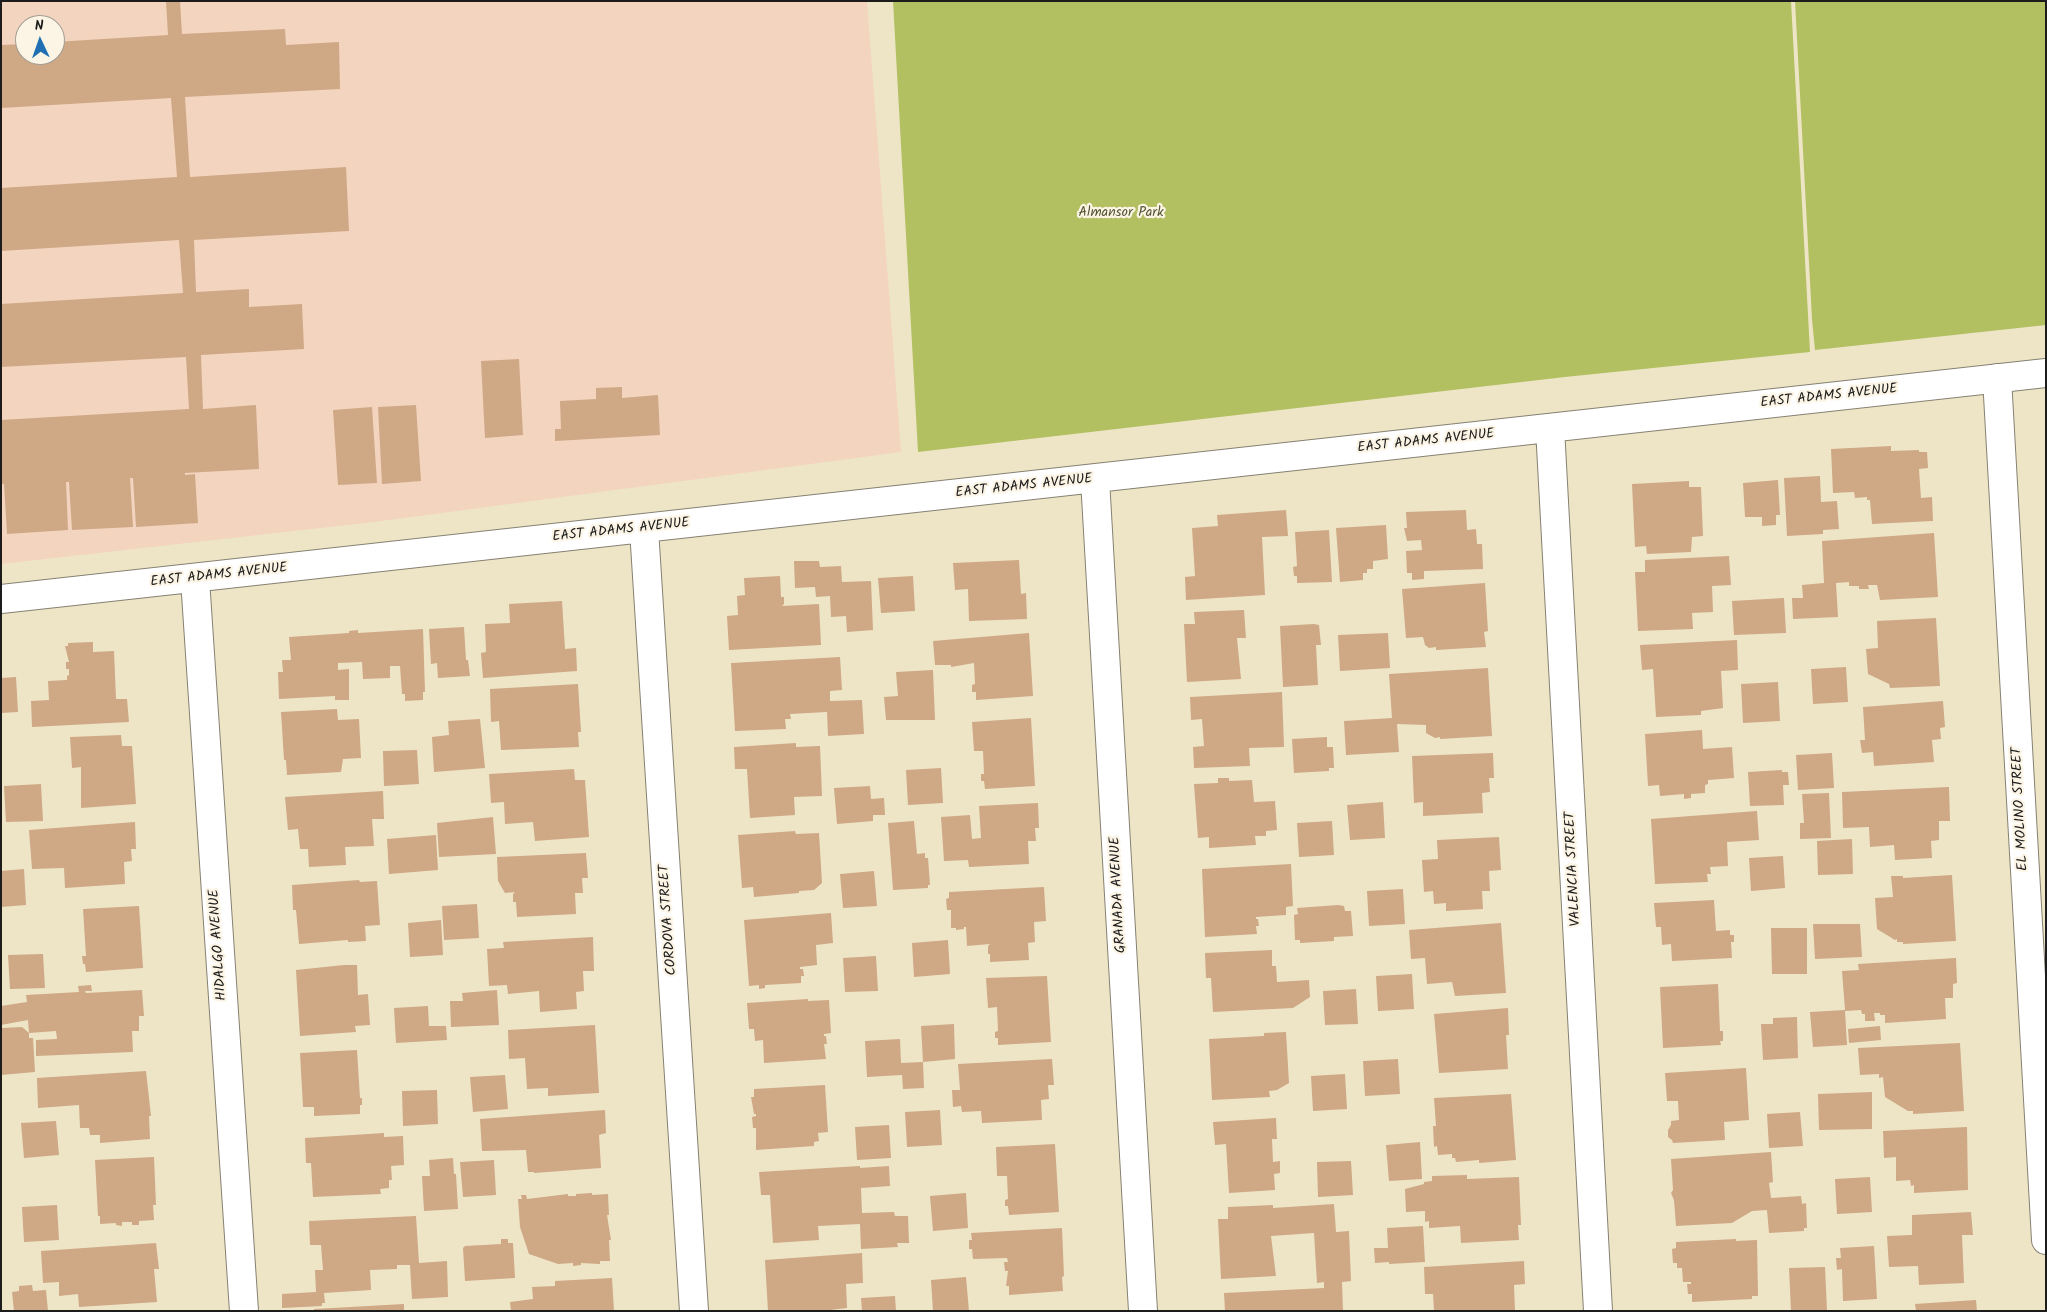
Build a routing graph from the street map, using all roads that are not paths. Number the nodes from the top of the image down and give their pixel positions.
1 (2046, 373) edge
2 (1997, 378) junction
3 (1550, 428) junction
4 (1096, 478) junction
5 (644, 529) junction
6 (195, 579) junction
7 (1, 599) edge
8 (2046, 1240) edge
9 (244, 1311) edge
10 (694, 1311) edge
11 (1143, 1311) edge
12 (1598, 1311) edge

1 - 2 street, EAST ADAMS AVENUE
2 - 3 street, EAST ADAMS AVENUE
2 - 8 street, EL MOLINO STREET
3 - 4 street, EAST ADAMS AVENUE
3 - 12 street, VALENCIA STREET
4 - 5 street, EAST ADAMS AVENUE
4 - 11 street, GRANADA AVENUE
5 - 6 street, EAST ADAMS AVENUE
5 - 10 street, CORDOVA STREET
6 - 7 street, EAST ADAMS AVENUE
6 - 9 street, HIDALGO AVENUE

